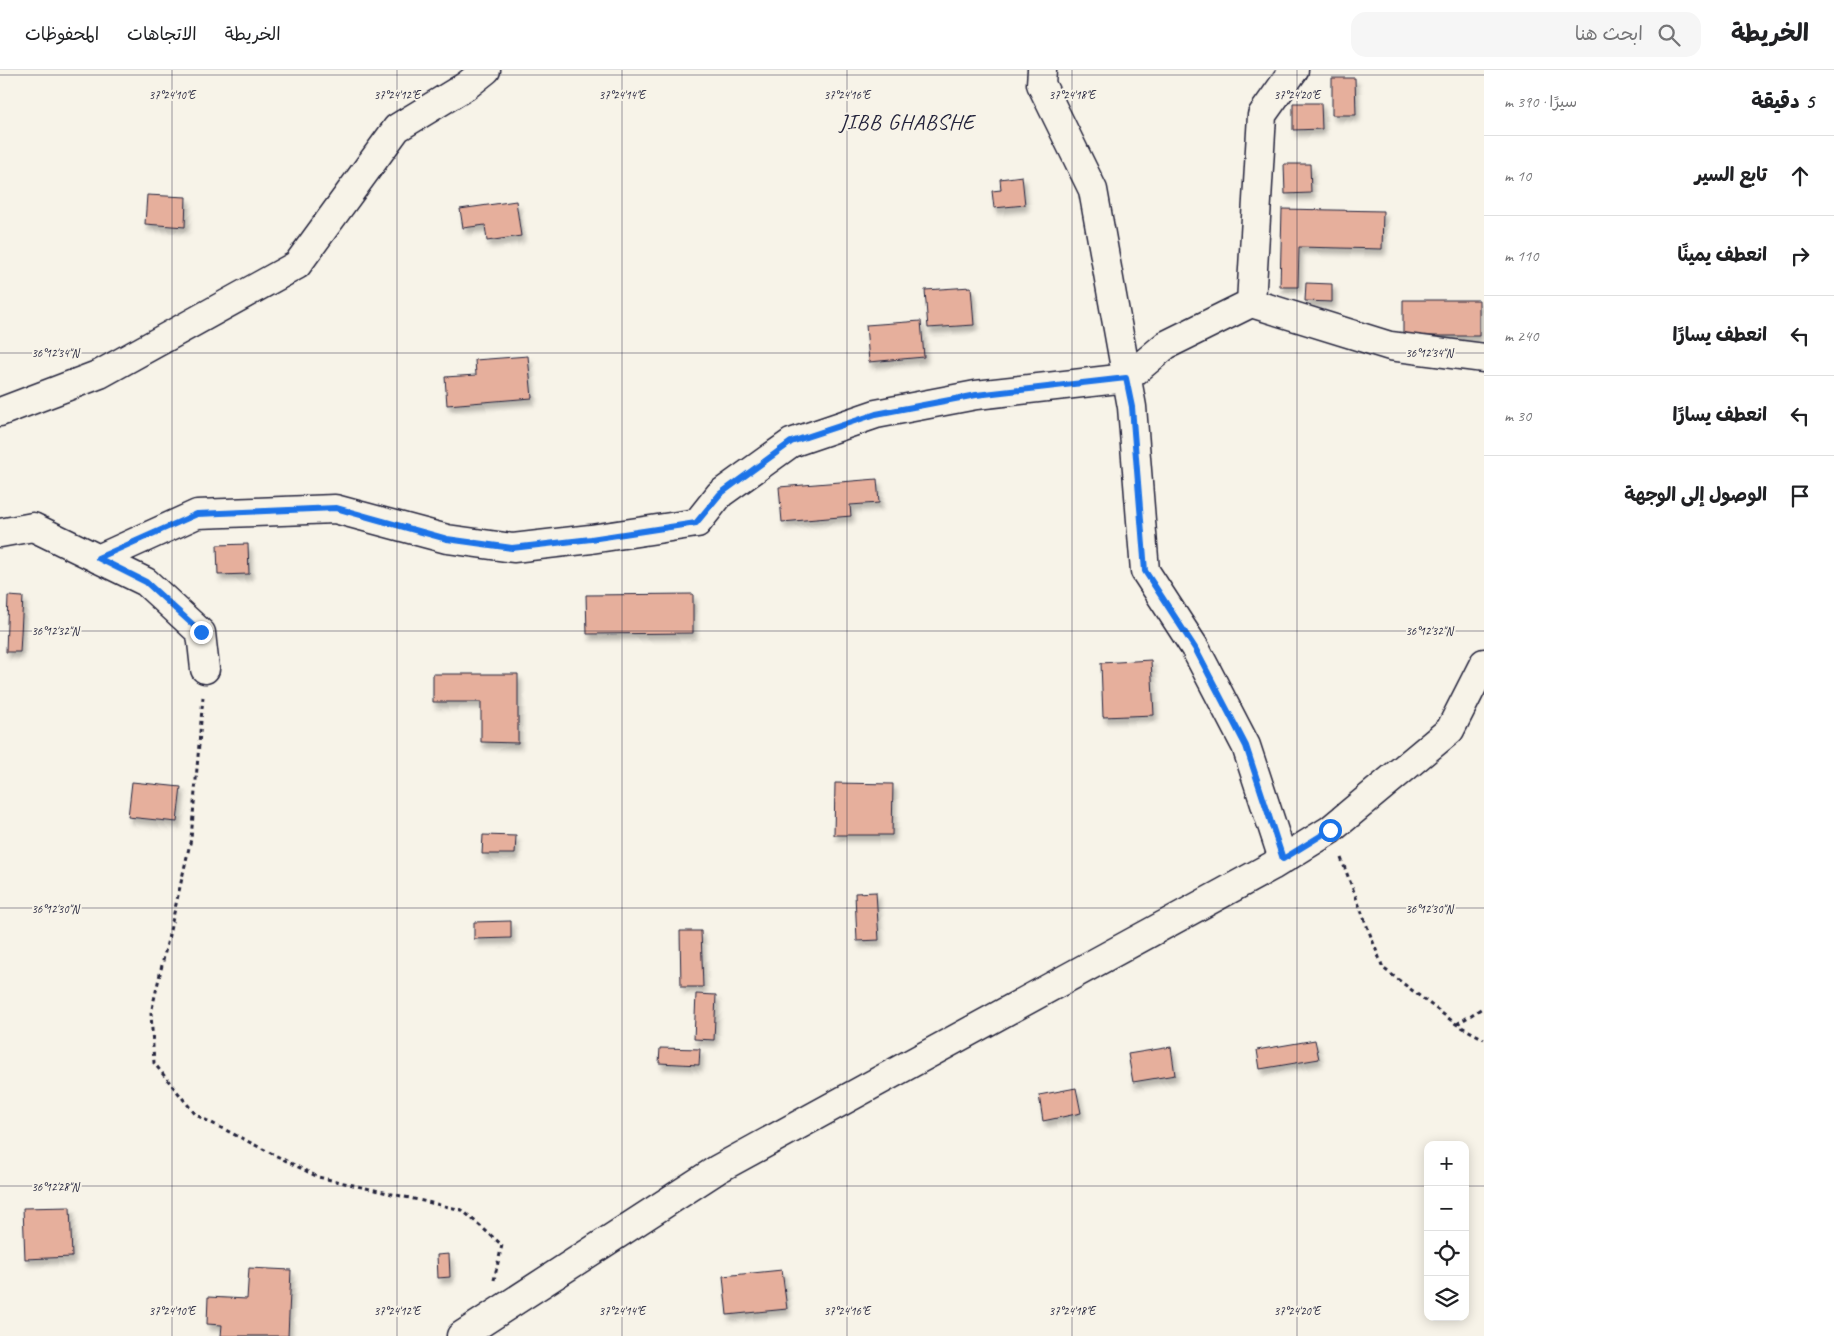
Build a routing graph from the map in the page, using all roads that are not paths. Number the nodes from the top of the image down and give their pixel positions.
1 (486, 70) edge
2 (1042, 70) edge
3 (1294, 70) edge
4 (1251, 304) junction
5 (1484, 358) edge
6 (1126, 378) junction
7 (0, 412) edge
8 (0, 533) edge
9 (98, 558) junction
10 (1484, 663) edge
11 (205, 669) road end
12 (1283, 859) junction
13 (461, 1336) edge

1 - 7 street
2 - 6 street
3 - 4 street
4 - 5 street
4 - 6 street
6 - 9 street
6 - 12 street
8 - 9 street
9 - 11 street
10 - 12 street
12 - 13 street

